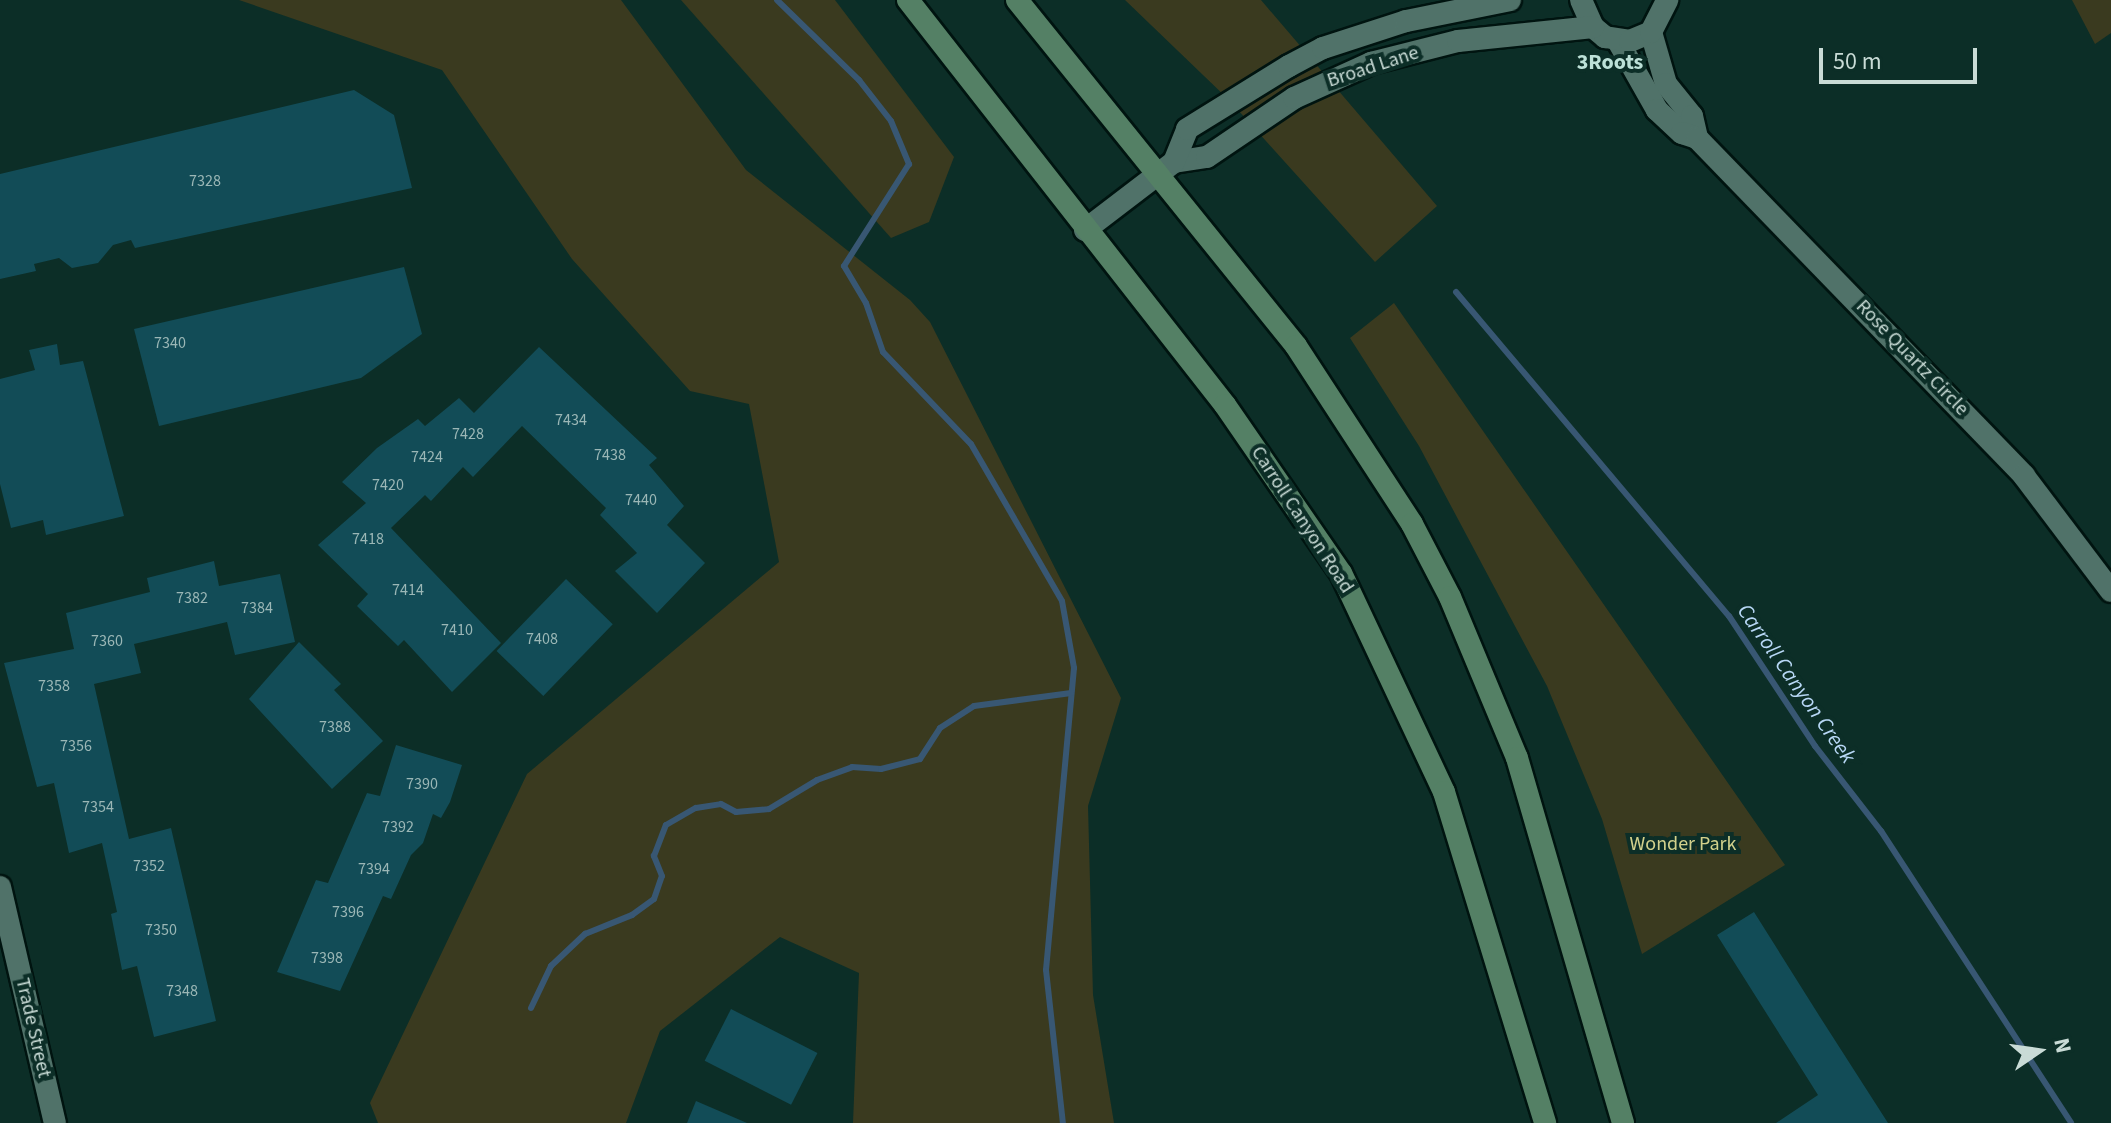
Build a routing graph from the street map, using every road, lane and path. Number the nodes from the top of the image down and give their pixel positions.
1 (908, 0) edge
2 (1017, 0) edge
3 (1510, 0) edge
4 (1581, 0) edge
5 (1672, 2) edge
6 (1593, 27) junction
7 (1651, 32) junction
8 (1618, 41) junction
9 (1697, 138) junction
10 (1166, 170) junction
11 (1085, 230) junction
12 (2111, 591) edge
13 (0, 887) edge
14 (55, 1123) edge
15 (1545, 1123) edge
16 (1623, 1123) edge

1 - 11 main road, Carroll Canyon Road
2 - 10 main road
3 - 10 street, Broad Lane
4 - 6 street
5 - 7 street
6 - 8 street
6 - 10 street, Broad Lane
7 - 8 street
7 - 9 street, Rose Quartz Circle
8 - 9 street, Rose Quartz Circle
9 - 12 street, Rose Quartz Circle
10 - 11 street, Broad Lane
10 - 16 main road
11 - 15 main road, Carroll Canyon Road
13 - 14 street, Trade Street

